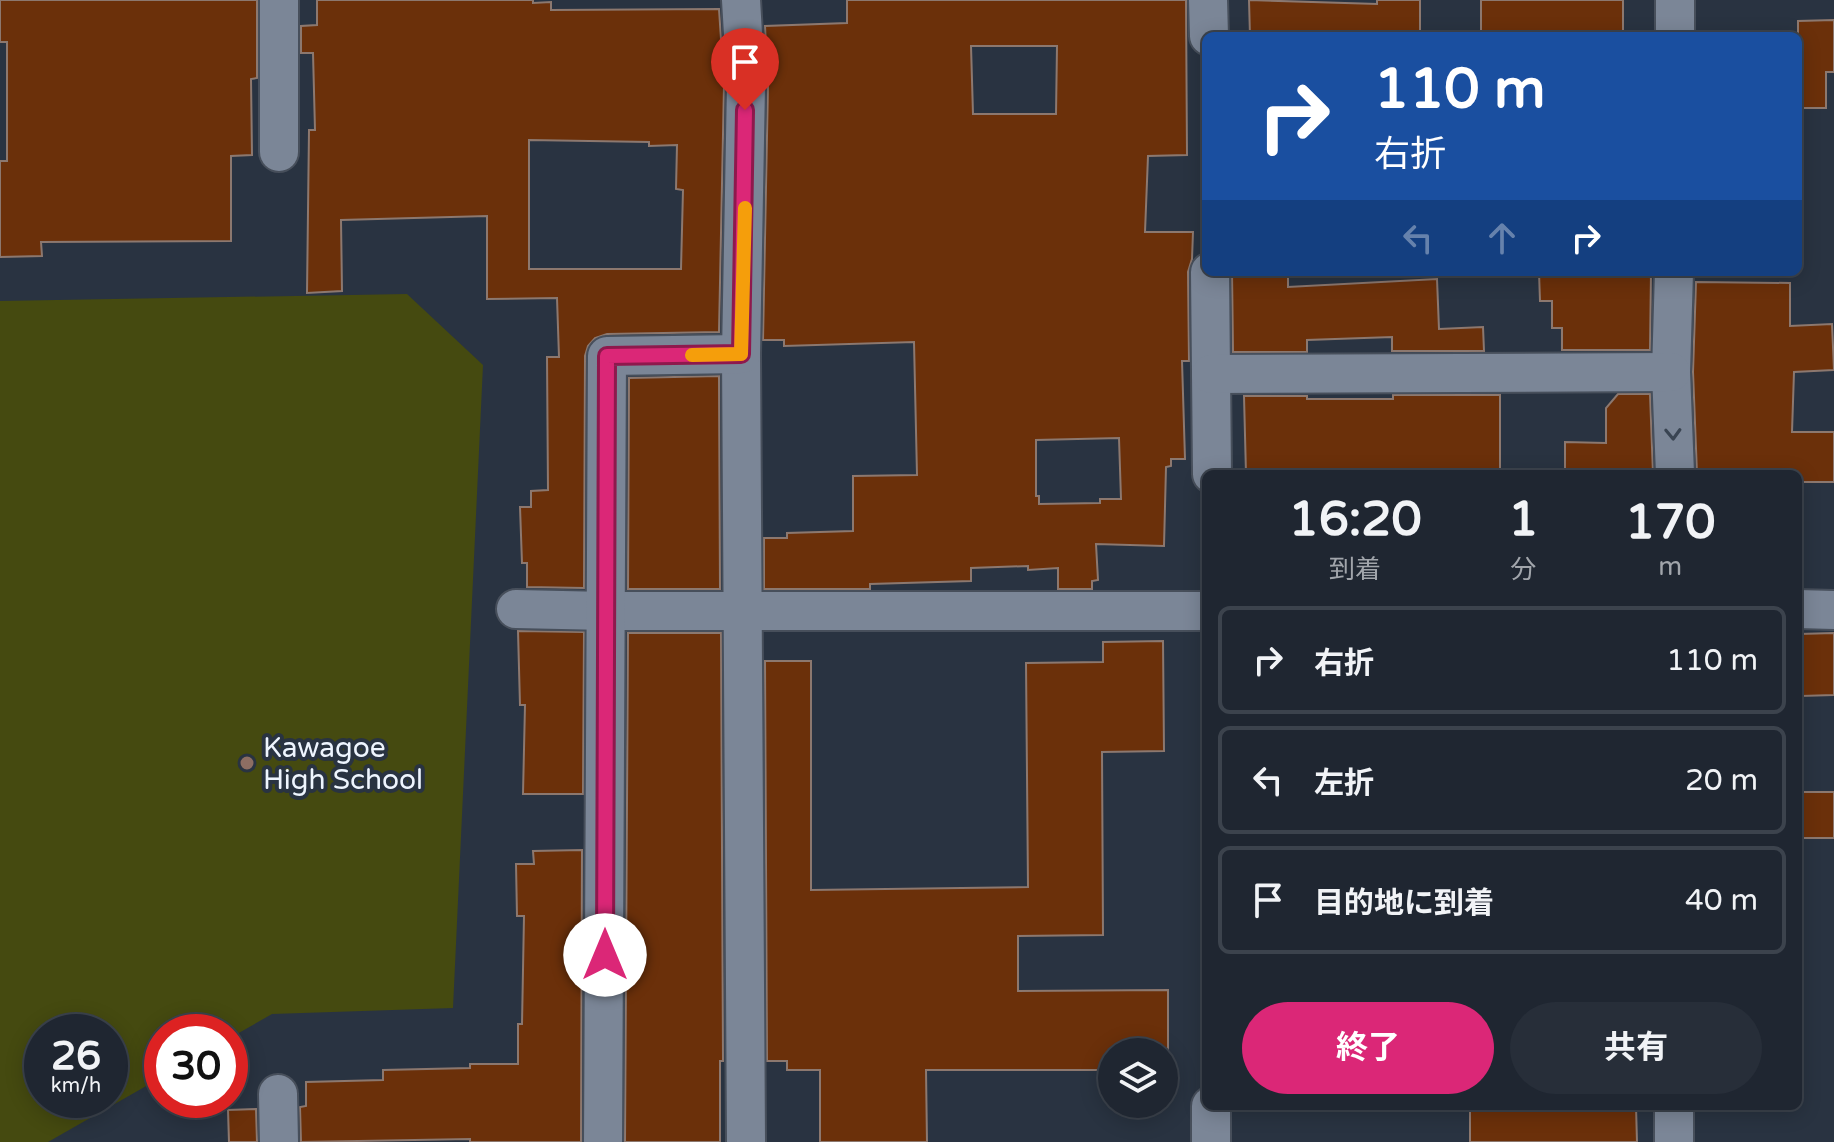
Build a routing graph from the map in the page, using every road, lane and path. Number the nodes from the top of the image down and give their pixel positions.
1 (279, 0) edge
2 (741, 0) edge
3 (1208, 0) edge
4 (1675, 0) edge
5 (1209, 32) edge
6 (1675, 32) edge
7 (279, 152) dead end
8 (1210, 276) edge
9 (1674, 276) edge
10 (741, 354) junction
11 (1671, 372) junction
12 (1211, 374) junction
13 (1212, 470) edge
14 (1675, 470) edge
15 (516, 609) dead end
16 (1802, 609) edge
17 (744, 610) junction
18 (1834, 610) edge
19 (607, 611) junction
20 (1202, 611) edge
21 (278, 1094) dead end
22 (1211, 1110) edge
23 (1674, 1110) edge
24 (279, 1142) edge
25 (603, 1142) edge
26 (746, 1142) edge
27 (1211, 1142) edge
28 (1674, 1142) edge

1 - 7 street
2 - 10 street
3 - 5 street
4 - 6 street
8 - 12 street
9 - 11 street
10 - 17 street
10 - 19 street
11 - 12 street
11 -> 14 street
12 - 13 street
15 - 19 street
16 - 18 street
17 - 19 street
17 - 20 street
17 - 26 street
19 - 25 street
21 - 24 street
22 - 27 street
23 - 28 street

